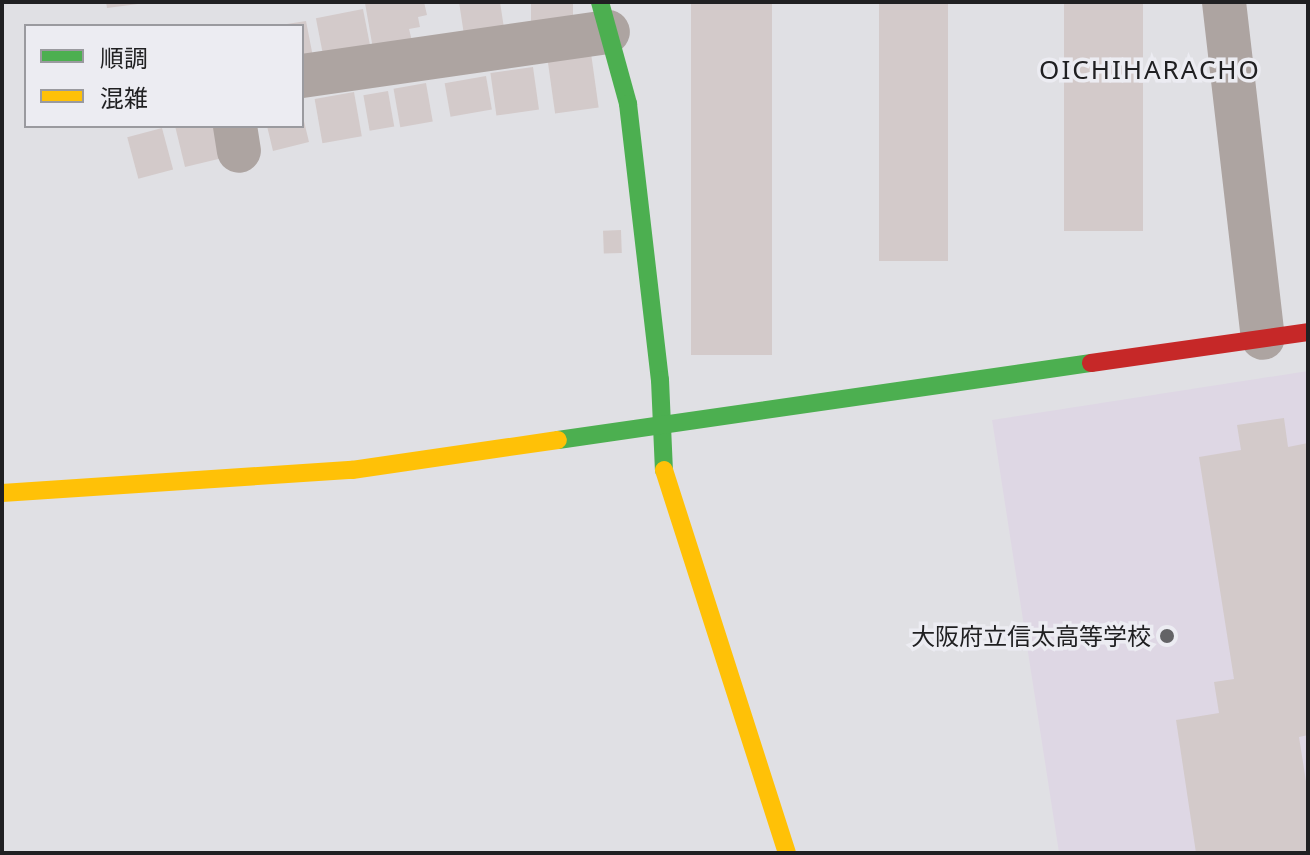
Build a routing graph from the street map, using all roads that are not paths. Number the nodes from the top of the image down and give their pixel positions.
1 (1224, 2) edge
2 (604, 17) edge
3 (304, 75) edge
4 (1308, 332) edge
5 (1263, 338) junction
6 (659, 428) junction
7 (2, 493) edge
8 (787, 853) edge

1 - 5 street
2 - 3 street
2 - 6 street
4 - 5 street
5 - 6 street
6 - 7 street
6 - 8 street

